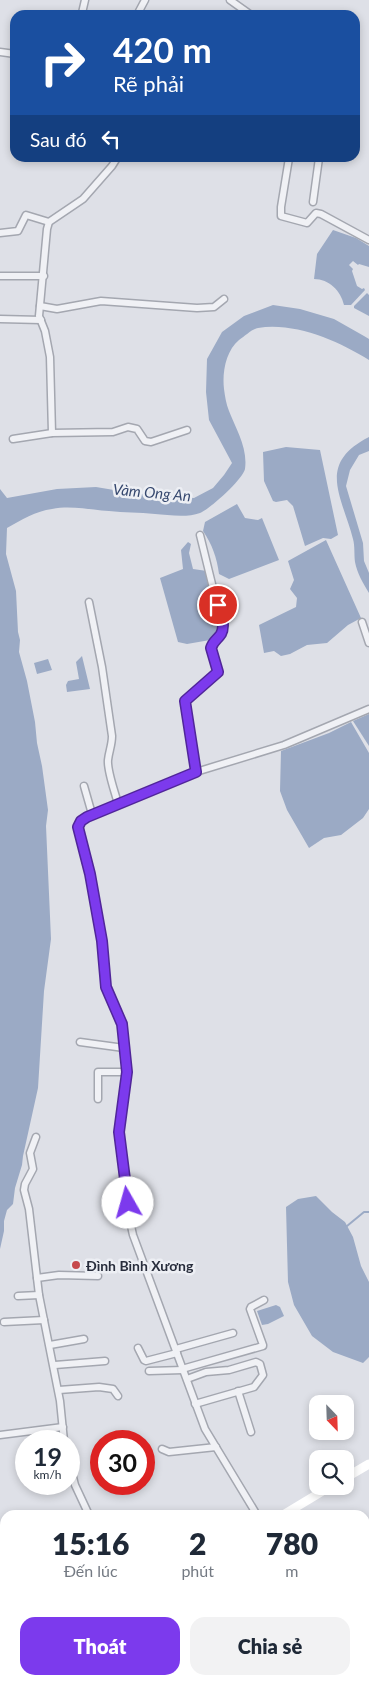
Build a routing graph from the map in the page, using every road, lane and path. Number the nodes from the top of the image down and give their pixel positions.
1 (230, 0) edge
2 (244, 10) edge
3 (114, 162) edge
4 (288, 162) edge
5 (318, 162) edge
6 (313, 202) dead end
7 (49, 222) junction
8 (0, 233) edge
9 (369, 240) edge
10 (0, 276) edge
11 (44, 276) junction
12 (224, 299) dead end
13 (40, 306) junction
14 (0, 319) edge
15 (40, 320) junction
16 (187, 430) dead end
17 (52, 433) junction
18 (13, 439) dead end
19 (200, 535) dead end
20 (89, 602) dead end
21 (362, 622) dead end
22 (369, 644) edge
23 (369, 709) edge
24 (196, 772) junction
25 (84, 786) dead end
26 (118, 804) junction
27 (92, 814) junction
28 (80, 1042) dead end
29 (124, 1048) junction
30 (127, 1072) junction
31 (98, 1099) dead end
32 (36, 1137) dead end
33 (98, 1276) dead end
34 (37, 1278) junction
35 (39, 1295) junction
36 (18, 1296) dead end
37 (264, 1300) dead end
38 (44, 1320) junction
39 (4, 1322) dead end
40 (233, 1333) dead end
41 (84, 1339) dead end
42 (50, 1346) junction
43 (138, 1348) dead end
44 (176, 1351) junction
45 (105, 1361) dead end
46 (54, 1365) junction
47 (182, 1370) junction
48 (149, 1371) dead end
49 (187, 1380) junction
50 (58, 1390) junction
51 (238, 1391) junction
52 (118, 1396) dead end
53 (195, 1404) junction
54 (63, 1427) junction
55 (63, 1430) edge
56 (251, 1432) dead end
57 (0, 1435) edge
58 (216, 1447) junction
59 (162, 1449) dead end
60 (369, 1464) edge
61 (354, 1473) edge
62 (80, 1495) edge
63 (316, 1495) edge
64 (87, 1510) edge
65 (254, 1510) edge
66 (291, 1510) edge

1 - 2 street
3 - 7 street
4 - 9 street
5 - 6 street
7 - 8 street
7 - 11 street
10 - 11 street
11 - 13 street
12 - 13 street
13 - 15 street
14 - 15 street
15 - 17 street
16 - 17 street
17 - 18 street
19 - 24 street
20 - 26 street
21 - 22 street
23 - 24 street
24 - 26 street
25 - 27 street
26 - 27 street
27 - 29 street
28 - 29 street
29 - 30 street
30 - 31 street
30 - 44 street
32 - 34 street
33 - 34 street
34 - 35 street
35 - 36 street
35 - 38 street
37 - 47 street
38 - 39 street
38 - 42 street
40 - 44 street
41 - 42 street
42 - 46 street
43 - 44 street
44 - 47 street
45 - 46 street
46 - 50 street
47 - 48 street
47 - 49 street
49 - 51 street
49 - 53 street
50 - 52 street
50 - 54 street
51 - 53 street
51 - 56 street
53 - 58 street
54 - 55 street
54 - 57 street
58 - 59 street
58 - 65 street
60 - 61 street
62 - 64 street
63 - 66 street

